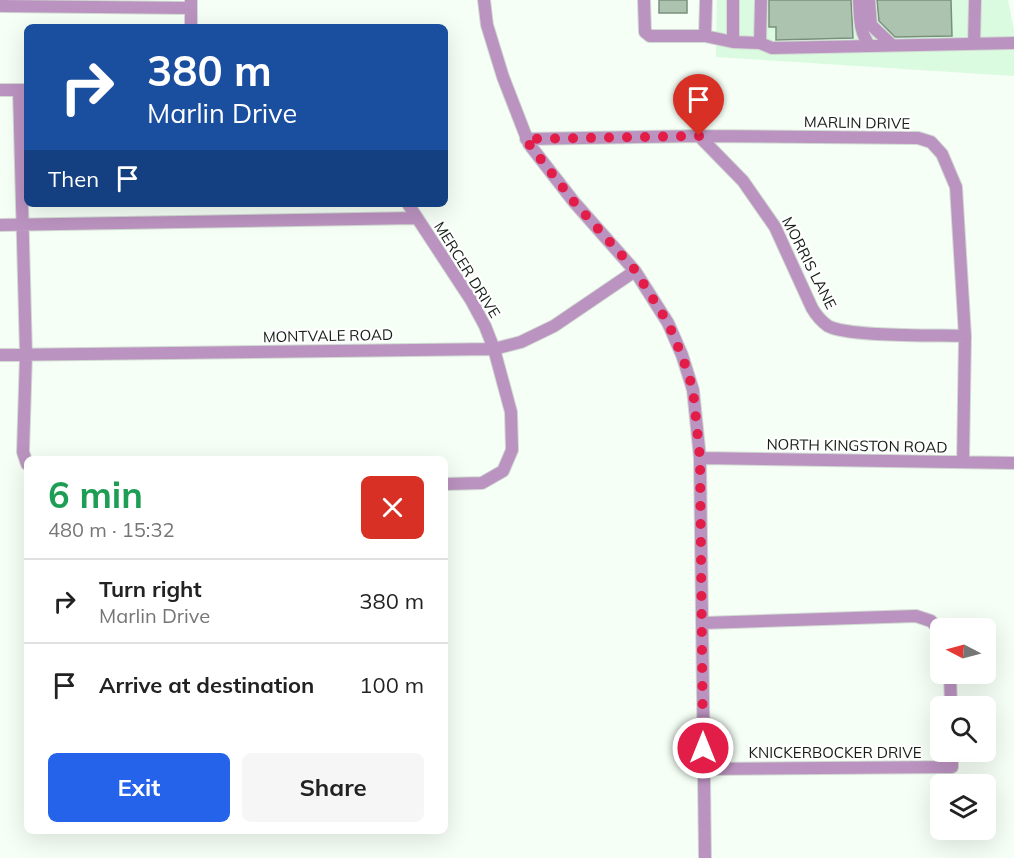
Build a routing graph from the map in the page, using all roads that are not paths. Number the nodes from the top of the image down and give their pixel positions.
1 (484, 0) edge
2 (644, 0) edge
3 (706, 0) edge
4 (733, 0) edge
5 (761, 0) edge
6 (859, 0) edge
7 (869, 0) edge
8 (975, 0) edge
9 (191, 4) edge
10 (0, 6) edge
11 (191, 24) edge
12 (705, 36) junction
13 (733, 42) junction
14 (760, 43) junction
15 (1014, 43) edge
16 (974, 44) junction
17 (892, 45) junction
18 (870, 46) junction
19 (0, 90) edge
20 (23, 90) edge
21 (699, 136) junction
22 (526, 139) junction
23 (410, 207) edge
24 (416, 218) junction
25 (0, 225) edge
26 (22, 225) junction
27 (635, 270) junction
28 (965, 336) junction
29 (494, 349) junction
30 (26, 354) junction
31 (0, 355) edge
32 (24, 456) edge
33 (700, 458) junction
34 (963, 462) junction
35 (1014, 463) edge
36 (448, 484) edge
37 (930, 621) edge
38 (703, 622) junction
39 (952, 762) edge
40 (703, 769) junction
41 (705, 858) edge

1 - 22 street
2 - 12 street
3 - 12 street
4 - 13 street
5 - 14 street
6 - 18 street
7 - 17 street
8 - 16 street
9 - 10 street
9 - 11 street
12 - 13 street
13 - 14 street
14 - 18 street
15 - 16 street
16 - 17 street
17 - 18 street
19 - 20 street
20 - 26 street
21 - 22 street, MARLIN DRIVE
21 - 28 street, MORRIS LANE
21 - 28 street, MARLIN DRIVE
22 - 27 street
23 - 24 street, MERCER DRIVE
24 - 26 street
24 - 29 street, MERCER DRIVE
25 - 26 street
26 - 30 street
27 - 29 street, MONTVALE ROAD
27 - 33 street
28 - 34 street, MARLIN DRIVE
29 - 30 street, MONTVALE ROAD
29 - 36 street, MERCER DRIVE
30 - 31 street, MONTVALE ROAD
30 - 32 street
33 - 34 street, NORTH KINGSTON ROAD
33 - 38 street
34 - 35 street, NORTH KINGSTON ROAD
37 - 38 street
38 - 40 street
39 - 40 street, KNICKERBOCKER DRIVE
40 - 41 street

